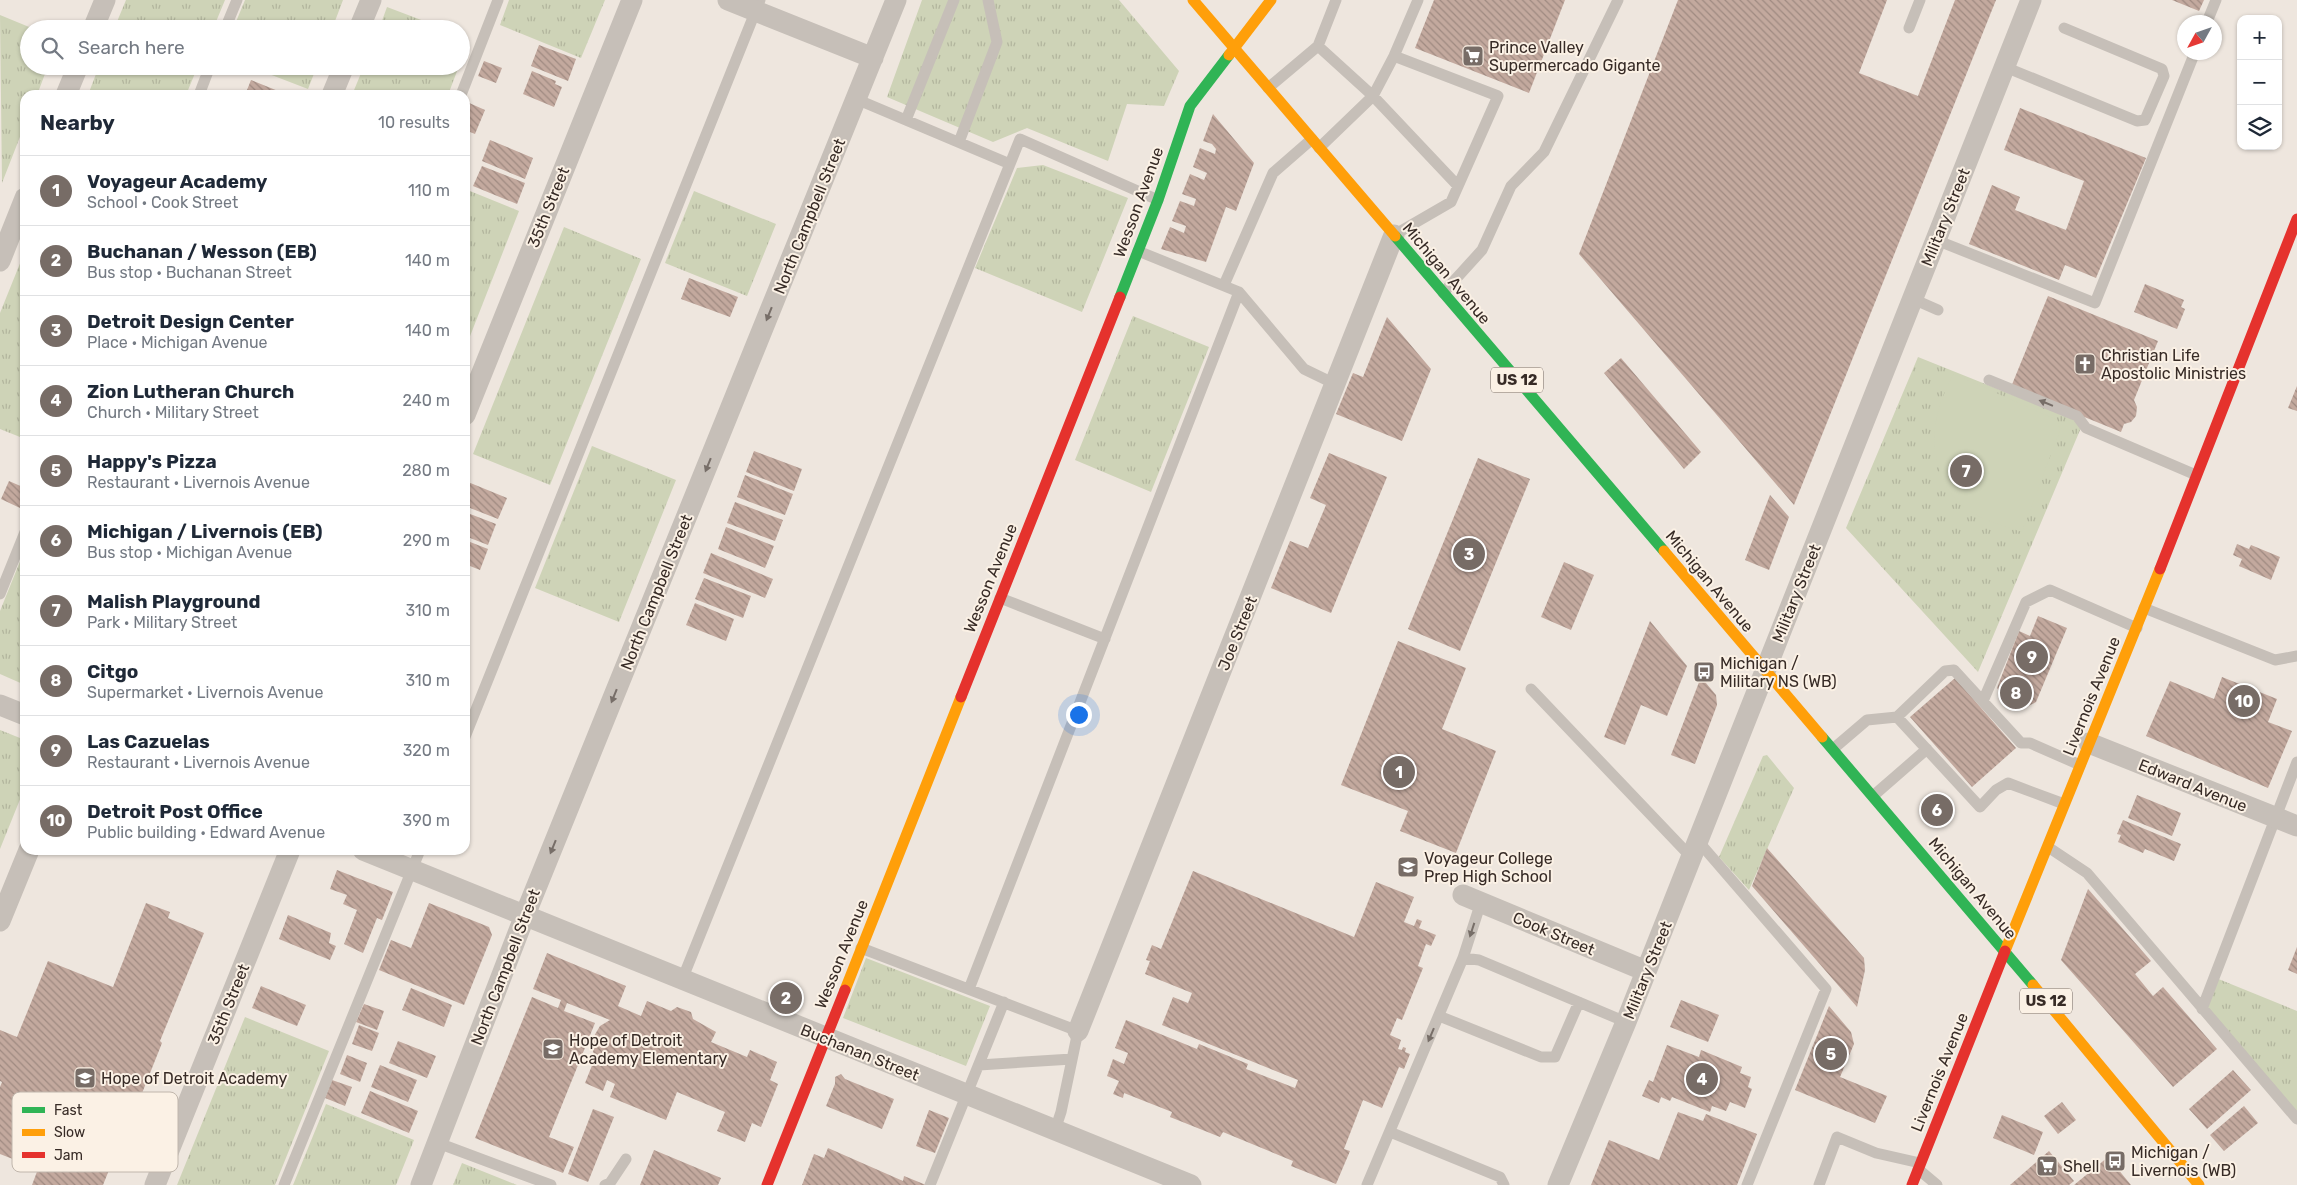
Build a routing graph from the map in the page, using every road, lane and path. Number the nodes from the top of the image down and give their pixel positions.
1 (105, 0) edge
2 (237, 0) edge
3 (371, 0) edge
4 (498, 0) edge
5 (632, 0) edge
6 (728, 0) edge
7 (896, 0) edge
8 (954, 0) edge
9 (988, 0) edge
10 (1193, 0) edge
11 (1271, 0) edge
12 (1336, 0) edge
13 (1418, 0) edge
14 (1618, 0) edge
15 (1920, 0) edge
16 (2031, 0) edge
17 (2216, 0) edge
18 (757, 5) edge
19 (2210, 15) edge
20 (97, 20) edge
21 (229, 20) edge
22 (363, 20) edge
23 (1909, 28) dead end
24 (2064, 28) dead end
25 (1318, 46) junction
26 (1235, 49) junction
27 (1394, 56) junction
28 (873, 58) junction
29 (2192, 60) edge
30 (2005, 67) junction
31 (470, 72) edge
32 (74, 75) edge
33 (207, 75) edge
34 (340, 75) edge
35 (469, 75) edge
36 (1268, 88) junction
37 (68, 90) edge
38 (201, 90) edge
39 (334, 90) edge
40 (463, 90) edge
41 (1373, 96) junction
42 (856, 99) junction
43 (906, 120) junction
44 (959, 142) junction
45 (1315, 143) junction
46 (1010, 164) junction
47 (1458, 186) junction
48 (1158, 200) junction
49 (20, 211) edge
50 (2297, 219) edge
51 (1394, 235) junction
52 (1936, 240) junction
53 (1138, 251) junction
54 (0, 261) edge
55 (1224, 285) junction
56 (1239, 292) junction
57 (1443, 293) junction
58 (1913, 299) junction
59 (1938, 310) dead end
60 (1989, 380) dead end
61 (1335, 384) junction
62 (470, 403) edge
63 (2196, 475) junction
64 (20, 544) edge
65 (0, 594) edge
66 (1000, 598) junction
67 (2144, 608) junction
68 (2137, 628) junction
69 (1105, 639) junction
70 (2297, 656) edge
71 (1765, 670) junction
72 (1531, 689) dead end
73 (1983, 701) junction
74 (0, 704) edge
75 (20, 712) edge
76 (1897, 717) junction
77 (470, 724) edge
78 (2088, 743) junction
79 (1833, 749) junction
80 (1927, 749) junction
81 (2297, 762) edge
82 (2080, 765) junction
83 (1873, 796) junction
84 (2064, 804) junction
85 (2275, 818) junction
86 (2297, 826) edge
87 (2047, 846) junction
88 (1694, 849) junction
89 (26, 855) edge
90 (288, 855) edge
91 (375, 855) edge
92 (418, 855) edge
93 (412, 870) junction
94 (1472, 899) joint
95 (525, 915) junction
96 (0, 921) edge
97 (861, 948) junction
98 (2005, 951) junction
99 (1463, 958) junction
100 (1646, 971) junction
101 (682, 980) junction
102 (969, 989) junction
103 (1004, 1002) junction
104 (1579, 1002) junction
105 (2202, 1009) junction
106 (1439, 1016) junction
107 (1626, 1022) junction
108 (1078, 1031) junction
109 (825, 1038) junction
110 (1072, 1060) junction
111 (979, 1066) junction
112 (967, 1095) junction
113 (2297, 1120) edge
114 (178, 1128) edge
115 (1056, 1130) junction
116 (1390, 1132) junction
117 (438, 1143) junction
118 (626, 1159) dead end
119 (1919, 1166) junction
120 (160, 1172) edge
121 (155, 1185) edge
122 (284, 1185) edge
123 (421, 1185) edge
124 (551, 1185) edge
125 (605, 1185) edge
126 (767, 1185) edge
127 (930, 1185) edge
128 (1191, 1185) edge
129 (1367, 1185) edge
130 (1504, 1185) edge
131 (1558, 1185) edge
132 (1747, 1185) edge
133 (1819, 1185) edge
134 (1912, 1185) edge
135 (1937, 1185) edge
136 (2199, 1185) edge

1 - 20 street
2 - 21 lane
3 - 22 street
4 - 31 lane
5 - 62 street, 35th Street
6 - 18 street
7 - 28 street, North Campbell Street
8 - 43 lane
9 - 44 lane
10 - 26 main road, Michigan Avenue / US 12
11 - 26 main road, Wesson Avenue
12 - 25 lane
13 - 27 lane
14 - 57 lane
15 - 23 lane
16 - 30 street, Military Street
17 - 19 lane
18 - 28 street
18 - 77 lane
24 - 30 lane
25 - 36 lane
25 - 41 lane
26 - 36 main road, Michigan Avenue / US 12
26 - 48 main road, Wesson Avenue
27 - 41 lane
27 - 47 lane
28 - 42 street, North Campbell Street
29 - 52 lane
30 - 52 street, Military Street
32 - 37 street
33 - 38 lane
34 - 39 street
35 - 40 lane
36 - 45 main road, Michigan Avenue / US 12
41 - 45 lane
41 - 47 lane
42 - 43 lane
42 -> 95 street, North Campbell Street
43 - 44 lane
44 - 46 lane
45 - 51 main road, Michigan Avenue / US 12
45 - 55 lane
46 - 48 lane
46 - 101 lane
47 - 51 lane
48 - 53 main road, Wesson Avenue
49 - 54 street
50 - 63 main road, Livernois Avenue
51 - 57 main road, Michigan Avenue / US 12
51 - 61 street, Joe Street
52 - 58 street, Military Street
53 - 55 lane
53 - 66 main road, Wesson Avenue
55 - 56 lane
56 - 61 lane
56 - 69 lane
57 - 71 main road, Michigan Avenue / US 12
58 - 59 lane
58 - 71 street, Military Street
63 -> 60 lane
61 - 108 street, Joe Street
63 - 67 main road, Livernois Avenue
64 - 65 lane
66 - 69 lane
66 - 97 main road, Wesson Avenue
67 - 68 main road, Livernois Avenue
67 - 70 lane
68 - 73 lane
68 - 78 main road, Livernois Avenue
69 - 102 lane
71 - 79 main road, Michigan Avenue / US 12
71 - 88 street, Military Street
72 - 88 lane
73 - 76 lane
73 - 82 lane
74 - 75 street
76 - 79 lane
76 - 80 lane
78 - 82 main road, Livernois Avenue
78 - 85 street, Edward Avenue
79 - 83 main road, Michigan Avenue / US 12
80 - 83 lane
80 - 84 lane
81 - 85 lane
82 - 84 main road, Livernois Avenue
83 - 98 main road, Michigan Avenue / US 12
84 - 87 main road, Livernois Avenue
85 - 86 street, Edward Avenue
85 - 105 lane
87 - 98 main road, Livernois Avenue
87 - 105 lane
88 - 100 street, Military Street
88 - 132 lane
89 - 96 street
90 - 114 street, 35th Street
91 - 93 street, Buchanan Street
92 - 93 lane
93 - 95 street, Buchanan Street
93 - 122 lane
94 -> 99 lane
94 - 100 street, Cook Street
95 - 101 street, Buchanan Street
95 - 117 street, North Campbell Street
97 - 102 lane
97 - 109 main road, Wesson Avenue
98 - 119 main road, Livernois Avenue
98 - 136 main road, Michigan Avenue / US 12
99 - 104 lane
99 - 106 lane
100 - 107 street, Military Street
101 - 109 street, Buchanan Street
102 - 103 lane
103 - 108 lane
103 - 111 lane
104 - 106 lane
104 - 107 lane
105 - 113 lane
106 -> 116 lane
107 - 131 street, Military Street
108 - 110 lane
109 - 112 street, Buchanan Street
109 - 126 main road, Wesson Avenue
110 - 111 lane
110 - 115 lane
111 - 112 lane
112 - 115 street, Buchanan Street
112 - 127 lane
115 - 128 street, Buchanan Street
116 - 129 lane
116 - 130 lane
117 - 123 street, North Campbell Street
117 - 124 lane
118 - 125 lane
119 - 133 lane
119 - 134 main road, Livernois Avenue
119 - 135 lane
120 - 121 street, 35th Street

